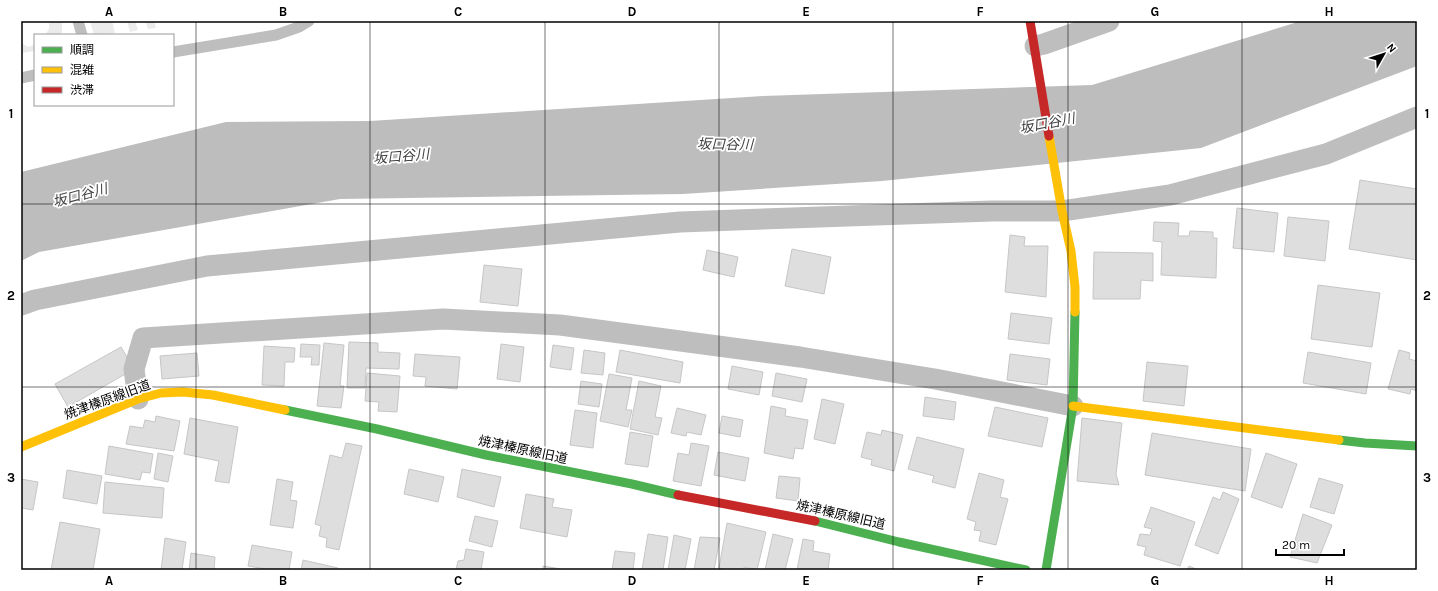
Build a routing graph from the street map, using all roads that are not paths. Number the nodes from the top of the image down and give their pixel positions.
1 (78, 21) edge
2 (309, 21) edge
3 (1030, 21) edge
4 (1109, 21) edge
5 (82, 34) edge
6 (1036, 51) junction
7 (174, 52) edge
8 (34, 75) edge
9 (21, 78) edge
10 (1417, 117) edge
11 (1062, 211) junction
12 (21, 305) edge
13 (138, 399) junction
14 (1073, 406) junction
15 (1417, 446) edge
16 (21, 447) edge
17 (1026, 570) edge
18 (1046, 570) edge

1 - 5 lane
2 - 7 lane
3 - 6 street
4 - 6 street
6 - 11 street
8 - 9 lane
10 - 11 street
11 - 12 street
11 - 14 street
13 - 14 street
13 - 16 street, 焼津榛原線旧道
13 - 17 street, 焼津榛原線旧道
14 - 15 street
14 - 18 street

